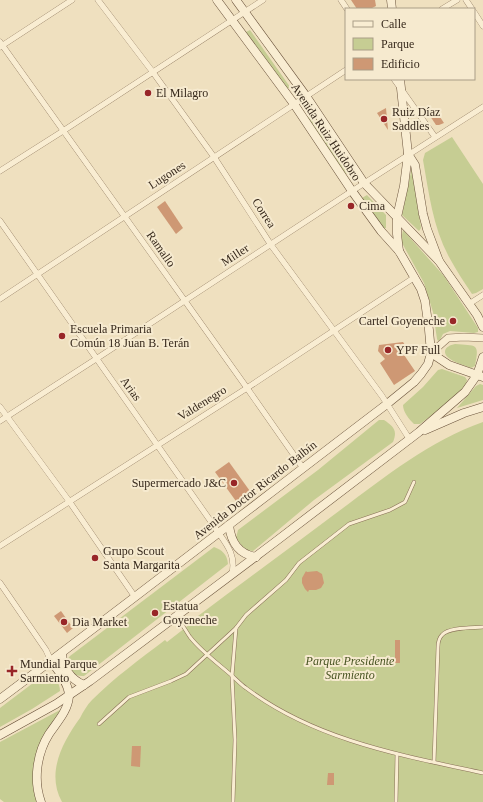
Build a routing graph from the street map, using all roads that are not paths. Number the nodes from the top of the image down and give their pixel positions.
1 (72, 0) edge
2 (98, 0) edge
3 (217, 0) edge
4 (236, 0) edge
5 (262, 0) edge
6 (456, 0) edge
7 (444, 8) edge
8 (245, 12) junction
9 (475, 14) edge
10 (232, 20) junction
11 (483, 26) edge
12 (1, 45) edge
13 (152, 71) junction
14 (345, 71) edge
15 (395, 80) edge
16 (400, 80) edge
17 (401, 88) junction
18 (306, 96) junction
19 (294, 104) junction
20 (482, 110) edge
21 (63, 131) junction
22 (436, 137) junction
23 (408, 154) junction
24 (214, 157) junction
25 (0, 171) edge
26 (364, 183) junction
27 (352, 191) junction
28 (124, 216) junction
29 (397, 217) junction
30 (0, 221) edge
31 (271, 245) junction
32 (399, 251) junction
33 (439, 261) junction
34 (37, 274) junction
35 (415, 277) junction
36 (483, 295) edge
37 (0, 299) edge
38 (184, 302) junction
39 (469, 304) junction
40 (483, 327) edge
41 (333, 330) junction
42 (483, 338) edge
43 (431, 353) junction
44 (483, 357) edge
45 (96, 359) junction
46 (480, 376) edge
47 (248, 388) junction
48 (387, 404) junction
49 (0, 407) edge
50 (483, 407) edge
51 (7, 416) junction
52 (0, 421) edge
53 (419, 432) junction
54 (410, 440) junction
55 (157, 445) junction
56 (303, 468) junction
57 (414, 482) dead end
58 (69, 501) junction
59 (229, 525) junction
60 (218, 534) junction
61 (0, 546) edge
62 (256, 557) junction
63 (232, 574) junction
64 (0, 583) edge
65 (135, 597) junction
66 (176, 617) junction
67 (483, 627) edge
68 (236, 628) junction
69 (62, 653) junction
70 (207, 655) junction
71 (51, 661) junction
72 (232, 676) junction
73 (84, 685) junction
74 (69, 695) junction
75 (0, 699) edge
76 (99, 724) dead end
77 (0, 735) edge
78 (397, 754) junction
79 (434, 762) junction
80 (483, 773) edge
81 (41, 802) edge
82 (233, 802) edge
83 (396, 802) edge

1 - 12 street
2 - 13 street, Correa
3 - 10 main road, Avenida Ruiz Huidobro
4 - 8 main road, Avenida Ruiz Huidobro
5 - 8 street
6 - 7 street
8 - 10 street
8 - 18 main road, Avenida Ruiz Huidobro
9 - 11 street
10 - 13 street
10 - 19 main road, Avenida Ruiz Huidobro
12 - 21 street, Ramallo
13 - 21 street
13 - 24 street, Correa
14 - 18 street, Lugones
15 - 17 street
16 - 17 main road
17 - 22 street
17 - 23 main road
18 - 19 street, Lugones
18 - 26 main road, Avenida Ruiz Huidobro
19 - 24 street, Lugones
19 - 27 main road, Avenida Ruiz Huidobro
20 - 22 street, Miller
21 - 25 street
21 - 28 street, Ramallo
22 - 23 street, Miller
23 - 26 street, Miller
23 - 29 main road
23 - 33 main road
24 - 28 street, Lugones
24 - 31 street, Correa
26 - 27 street, Miller
26 - 29 main road, Avenida Ruiz Huidobro
27 - 31 street, Miller
27 - 32 main road, Avenida Ruiz Huidobro
28 - 34 street, Lugones
28 - 38 street, Ramallo
29 - 32 main road
29 - 33 main road, Avenida Ruiz Huidobro
30 - 34 street, Arias
31 - 38 street, Miller
31 - 41 street, Correa
32 - 35 main road, Avenida Ruiz Huidobro
33 - 39 main road
34 - 37 street, Lugones
34 - 45 street, Arias
35 - 41 street, Valdenegro
35 - 43 main road, Avenida Doctor Ricardo Balbín
36 - 39 street
38 - 45 street, Miller
38 - 47 street, Ramallo
39 - 40 main road
41 - 47 street, Valdenegro
41 - 48 street, Correa
42 - 43 street
43 - 46 main road
43 - 48 main road, Avenida Doctor Ricardo Balbín
44 - 46 main road
45 - 51 street, Miller
45 - 55 street, Arias
46 - 53 main road
47 - 55 street, Valdenegro
47 - 56 street, Ramallo
48 - 54 street, Correa
48 - 56 main road, Avenida Doctor Ricardo Balbín
49 - 51 street
50 - 53 main road
51 - 52 street, Miller
51 - 58 street
53 - 54 main road
54 - 62 main road
55 - 58 street, Valdenegro
55 - 60 street, Arias
56 - 59 main road, Avenida Doctor Ricardo Balbín
57 - 68 lane
58 - 61 street, Valdenegro
58 - 65 street
59 - 60 main road, Avenida Doctor Ricardo Balbín
59 - 62 main road
60 - 63 street, Arias
60 - 65 main road, Avenida Doctor Ricardo Balbín
62 - 63 main road
63 - 66 main road
64 - 71 street
65 - 69 main road, Avenida Doctor Ricardo Balbín
66 - 70 lane
66 - 73 main road
67 - 79 lane
68 - 70 lane
68 - 72 lane
69 - 71 main road, Avenida Doctor Ricardo Balbín
69 - 73 main road
70 - 72 lane
70 - 76 lane
71 - 74 main road
71 - 75 main road, Avenida Doctor Ricardo Balbín
72 - 78 lane
72 - 82 lane
73 - 74 main road
74 - 77 main road
74 - 81 main road
78 - 79 lane
78 - 83 lane
79 - 80 lane

